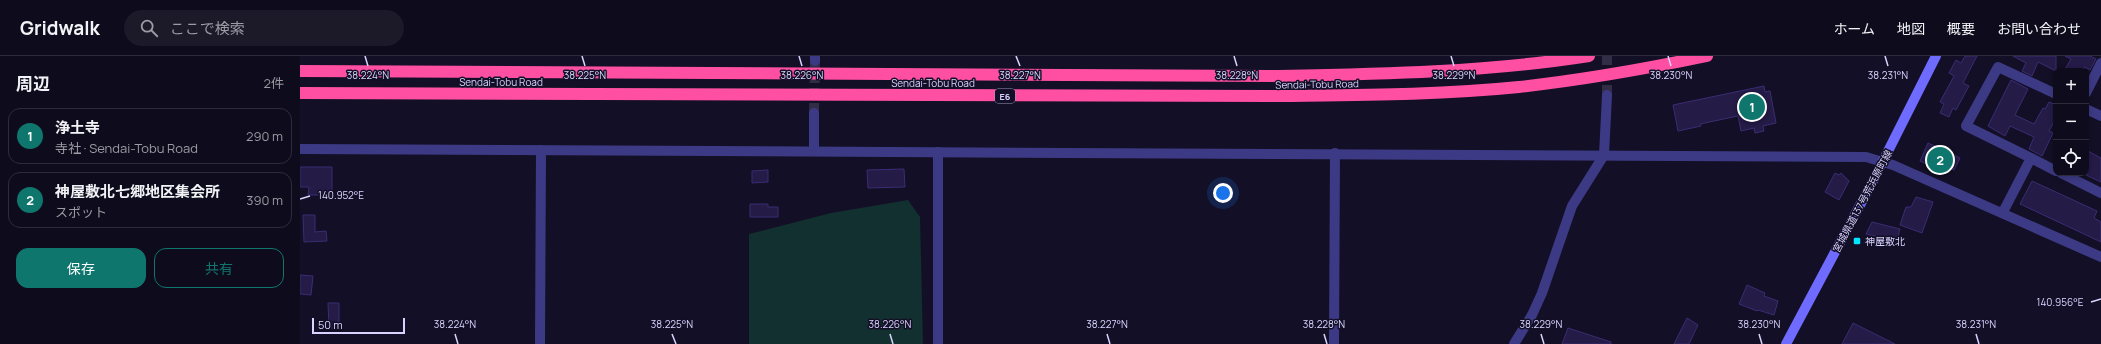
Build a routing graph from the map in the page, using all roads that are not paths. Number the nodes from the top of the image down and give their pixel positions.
1 (1589, 56) edge
2 (1707, 56) edge
3 (1936, 56) edge
4 (2101, 63) edge
5 (300, 71) edge
6 (2089, 87) edge
7 (300, 93) edge
8 (2053, 93) edge
9 (1607, 95) tunnel mouth
10 (2089, 110) edge
11 (814, 113) tunnel mouth
12 (2101, 116) edge
13 (300, 149) edge
14 (541, 150) junction
15 (814, 152) junction
16 (938, 152) junction
17 (1334, 153) junction
18 (1604, 155) junction
19 (2031, 158) junction
20 (1883, 162) junction
21 (2053, 169) edge
22 (2067, 176) edge
23 (2101, 193) edge
24 (2003, 212) junction
25 (2101, 257) edge
26 (540, 344) edge
27 (938, 344) edge
28 (1334, 344) edge
29 (1514, 344) edge
30 (1786, 344) edge

1 - 5 highway, Sendai-Tobu Road / E6
2 - 7 highway, Sendai-Tobu Road / E6
3 - 20 main road, 宮城県道137号荒浜原町線
4 - 6 street
8 - 19 street
9 - 18 street
10 - 12 street
11 - 15 street
13 - 14 street
14 - 15 street
14 - 26 street
15 - 16 street
16 - 17 street
16 - 27 street
17 - 18 street
17 - 28 street
18 - 20 street
18 - 29 street
19 - 21 street
19 - 24 street
20 - 24 street
20 - 30 main road, 宮城県道137号荒浜原町線
22 - 23 street
24 - 25 street

